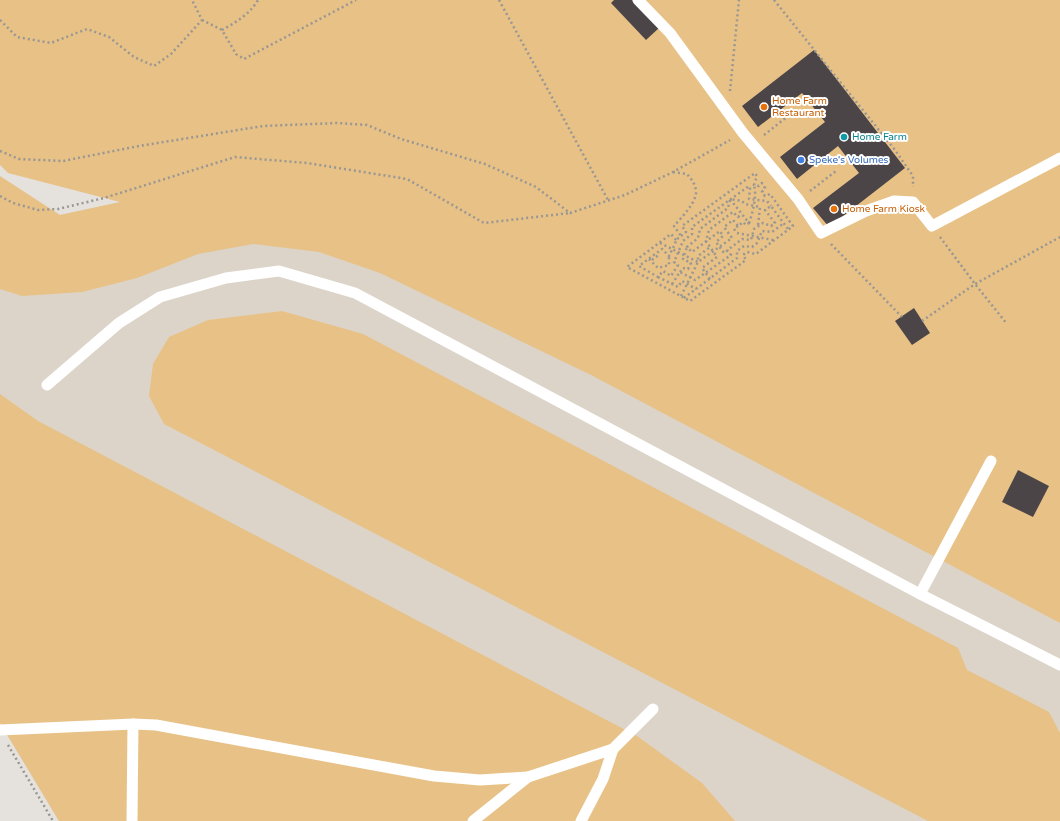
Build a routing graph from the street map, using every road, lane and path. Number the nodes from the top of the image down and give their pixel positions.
1 (192, 0) edge
2 (258, 0) edge
3 (356, 0) edge
4 (500, 0) edge
5 (638, 0) edge
6 (739, 0) edge
7 (774, 0) edge
8 (0, 20) edge
9 (202, 20) junction
10 (222, 30) junction
11 (728, 111) junction
12 (794, 112) dead end
13 (743, 133) junction
14 (752, 144) junction
15 (0, 151) edge
16 (1060, 158) edge
17 (673, 172) junction
18 (836, 172) dead end
19 (754, 185) junction
20 (0, 196) edge
21 (730, 199) junction
22 (608, 200) junction
23 (798, 200) junction
24 (913, 202) junction
25 (771, 206) junction
26 (570, 213) junction
27 (742, 214) junction
28 (749, 222) junction
29 (784, 224) junction
30 (738, 226) junction
31 (758, 226) junction
32 (932, 226) junction
33 (788, 229) junction
34 (821, 233) junction
35 (681, 236) junction
36 (1060, 237) edge
37 (676, 240) junction
38 (774, 240) junction
39 (706, 241) junction
40 (660, 243) junction
41 (687, 247) junction
42 (710, 247) junction
43 (727, 250) junction
44 (660, 254) dead end
45 (669, 256) junction
46 (650, 260) junction
47 (698, 262) junction
48 (680, 272) junction
49 (706, 273) junction
50 (658, 277) junction
51 (710, 279) junction
52 (672, 284) junction
53 (975, 284) junction
54 (696, 289) junction
55 (683, 296) junction
56 (902, 317) dead end
57 (922, 321) dead end
58 (1007, 324) dead end
59 (47, 385) dead end
60 (991, 461) dead end
61 (920, 594) junction
62 (1060, 666) edge
63 (653, 709) dead end
64 (133, 724) junction
65 (0, 730) edge
66 (613, 749) junction
67 (528, 777) junction
68 (53, 821) edge
69 (132, 821) edge
70 (473, 821) edge
71 (581, 821) edge

1 - 9 path
2 - 10 path
3 - 10 path
4 - 22 path
5 - 11 lane
6 - 11 path
7 - 24 path
8 - 9 path
9 - 10 path
11 - 13 lane
12 - 14 path
13 - 14 lane
13 - 17 path
14 - 23 lane
15 - 26 path
16 - 32 lane
17 - 22 path
17 - 35 path
18 - 23 path
19 - 28 path
19 - 33 path
19 - 35 path
20 - 26 path
21 - 25 path
21 - 27 path
21 - 31 path
21 - 41 path
21 - 50 path
22 - 26 path
23 - 34 lane
24 - 32 lane
24 - 34 lane
25 - 29 path
25 - 31 path
27 - 28 path
27 - 39 path
28 - 30 path
29 - 33 path
29 - 51 path
30 - 38 path
30 - 47 path
31 - 43 path
32 - 53 path
33 - 38 path
34 - 56 path
35 - 37 path
36 - 53 path
37 - 40 path
37 - 45 path
38 - 55 path
39 - 41 path
39 - 42 path
39 - 43 path
40 - 47 path
40 - 55 path
41 - 48 path
42 - 47 path
42 - 49 path
43 - 49 path
44 - 46 path
45 - 46 path
45 - 46 path
46 - 50 path
47 - 55 path
48 - 49 path
48 - 52 path
49 - 51 path
50 - 52 path
51 - 54 path
52 - 54 path
53 - 57 path
53 - 58 path
54 - 55 path
59 - 61 lane
60 - 61 lane
61 - 62 lane
63 - 66 lane
64 - 65 lane
64 - 67 lane
64 - 69 lane
65 - 68 path
66 - 67 lane
66 - 71 lane
67 - 70 lane

